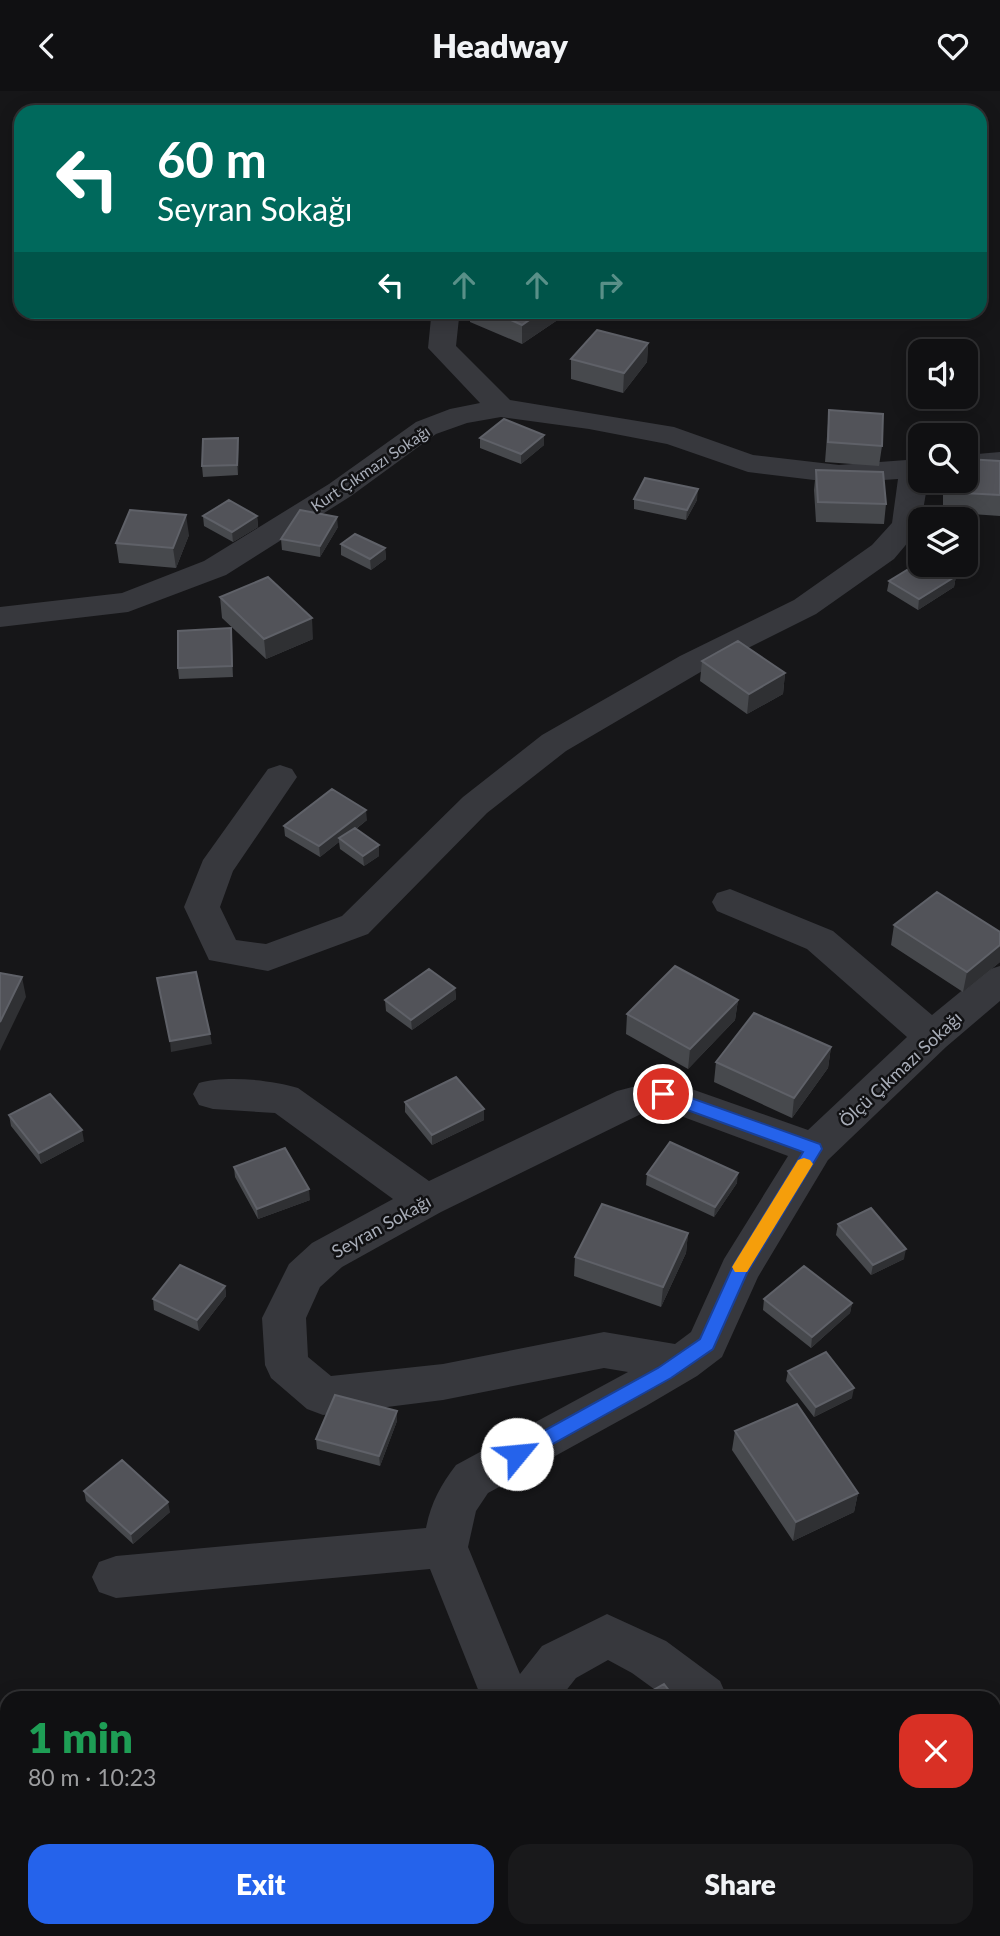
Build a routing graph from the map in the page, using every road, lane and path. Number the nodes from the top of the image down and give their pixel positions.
1 (444, 319) edge
2 (500, 408) junction
3 (1000, 461) edge
4 (978, 463) edge
5 (908, 469) edge
6 (913, 493) edge
7 (0, 617) edge
8 (280, 777) dead end
9 (730, 902) dead end
10 (1000, 980) edge
11 (932, 1037) junction
12 (212, 1094) dead end
13 (814, 1149) junction
14 (426, 1201) junction
15 (682, 1363) junction
16 (445, 1548) junction
17 (116, 1577) dead end
18 (503, 1691) edge
19 (537, 1691) edge
20 (695, 1691) edge

1 - 2 street
2 - 5 street, Kurt Çıkmazı Sokağı
2 - 7 street, Kurt Çıkmazı Sokağı
3 - 4 street
6 - 8 street
9 - 11 street
10 - 11 street, Ölçü Çıkmazı Sokağı
11 - 13 street, Ölçü Çıkmazı Sokağı
12 - 14 street
13 - 14 street, Seyran Sokağı
13 - 15 street, Ölçü Çıkmazı Sokağı
14 - 15 street, Seyran Sokağı
15 - 16 street, Ölçü Çıkmazı Sokağı
16 - 17 street
16 - 18 street
19 - 20 street

